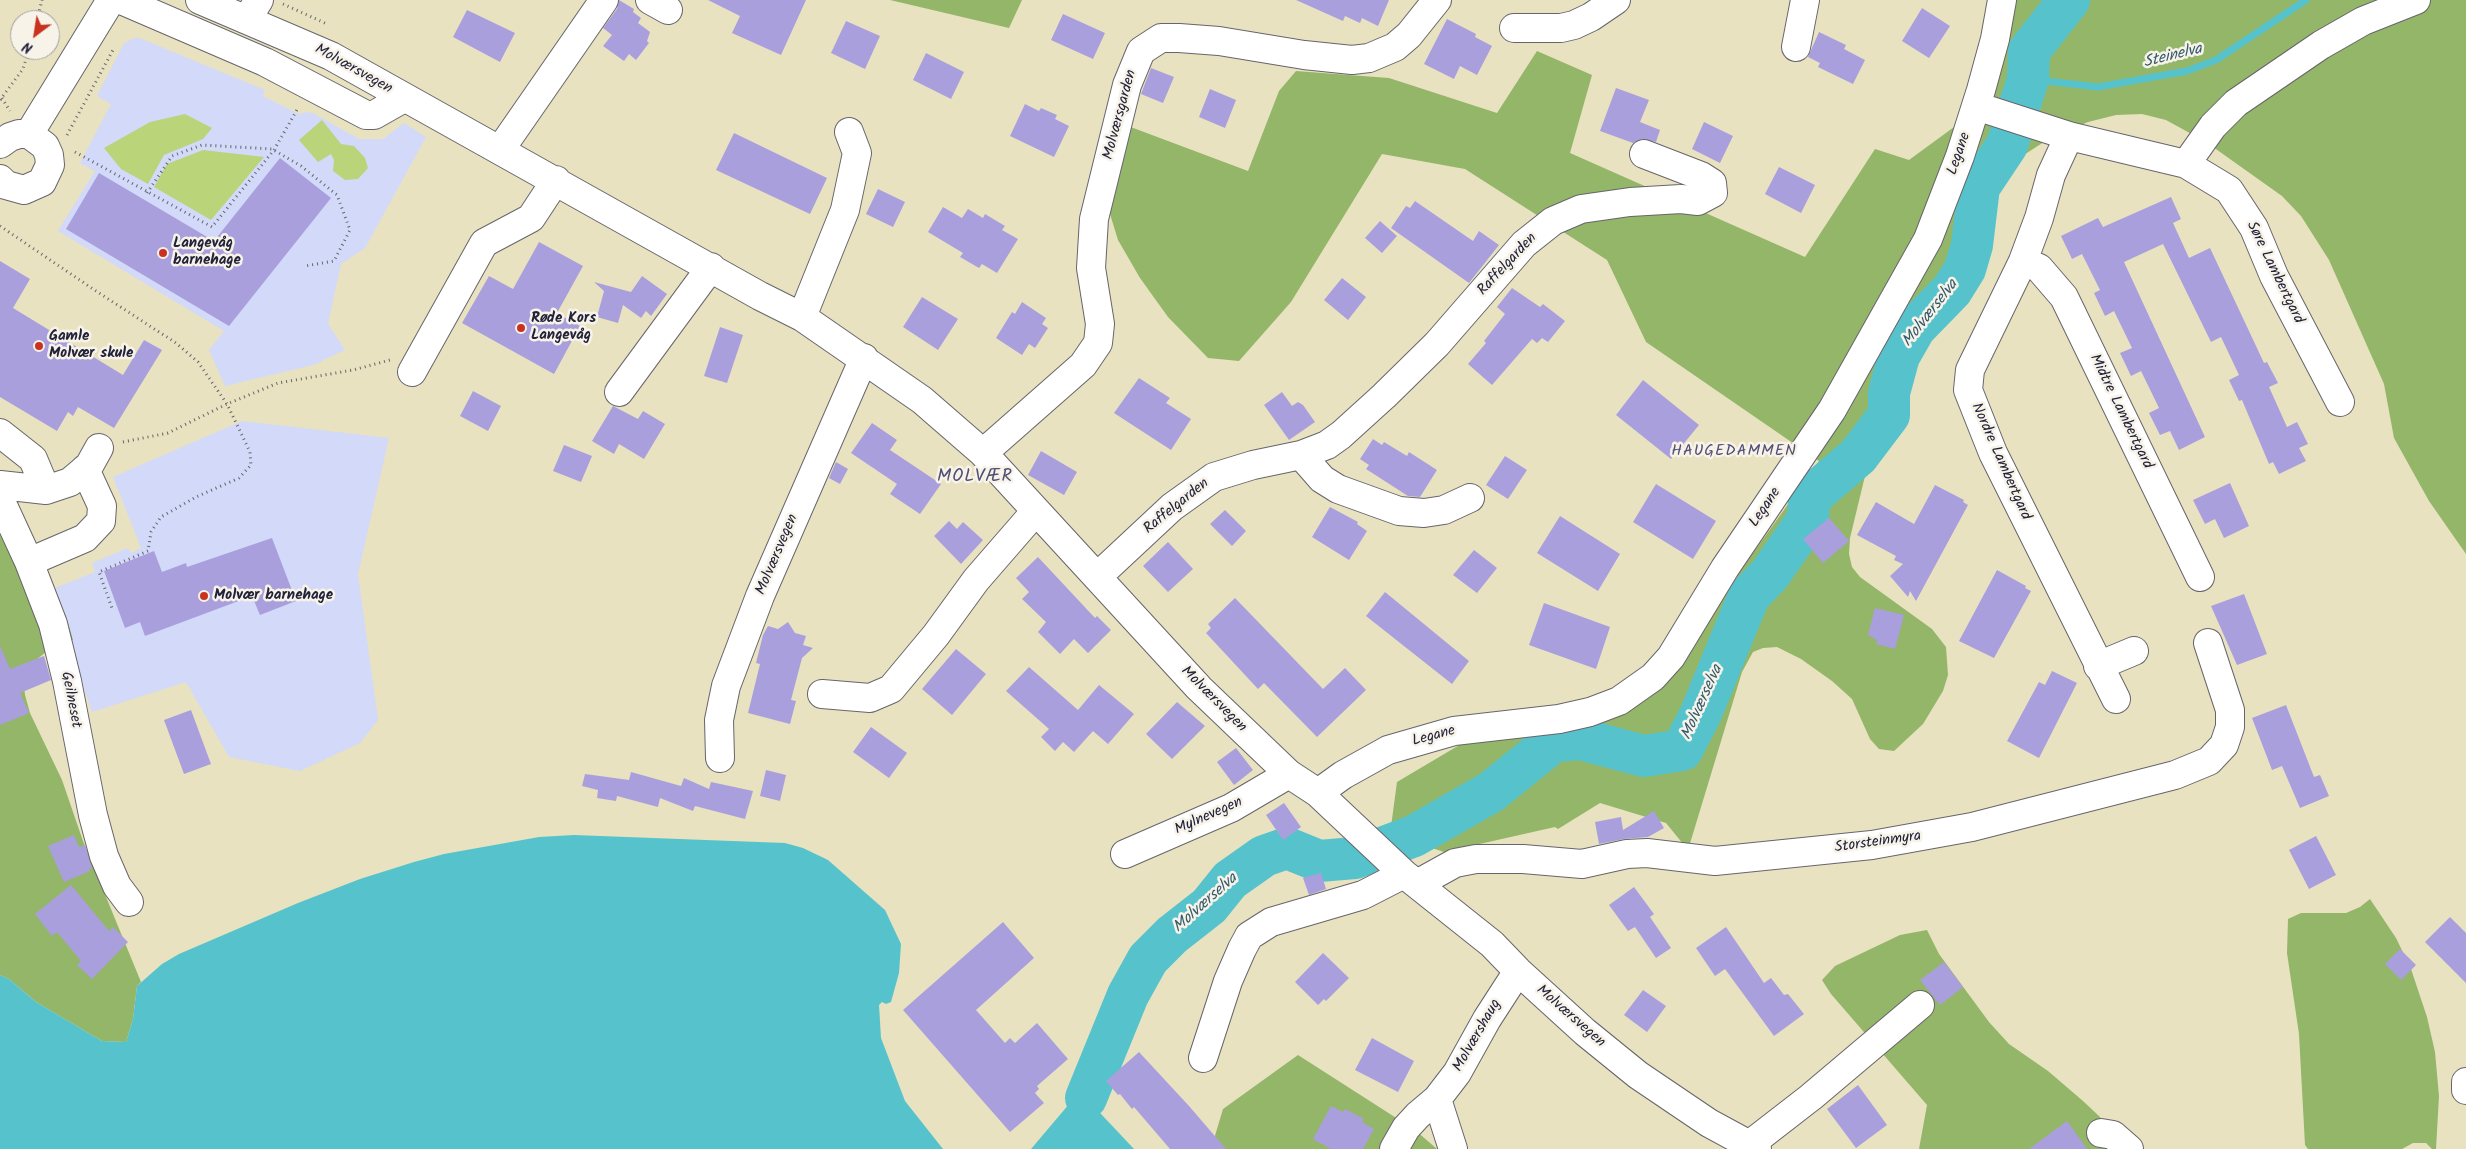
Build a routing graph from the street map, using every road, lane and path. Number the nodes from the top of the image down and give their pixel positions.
1 (111, 0) edge
2 (121, 0) edge
3 (200, 0) edge
4 (604, 0) edge
5 (1437, 0) edge
6 (1616, 0) edge
7 (1806, 0) edge
8 (2002, 0) edge
9 (2416, 0) edge
10 (253, 10) edge
11 (1514, 28) dead end
12 (115, 46) dead end
13 (1796, 47) dead end
14 (26, 60) edge
15 (404, 98) junction
16 (0, 100) edge
17 (302, 101) dead end
18 (1976, 106) junction
19 (849, 132) dead end
20 (29, 134) junction
21 (2069, 136) junction
22 (65, 138) dead end
23 (0, 144) edge
24 (68, 150) dead end
25 (274, 150) junction
26 (500, 150) junction
27 (1644, 154) dead end
28 (2186, 164) junction
29 (0, 179) edge
30 (556, 180) junction
31 (147, 192) junction
32 (0, 226) edge
33 (2024, 261) junction
34 (305, 266) dead end
35 (711, 267) junction
36 (802, 317) junction
37 (864, 358) junction
38 (418, 361) joint
39 (619, 392) dead end
40 (2340, 402) dead end
41 (227, 404) junction
42 (0, 433) edge
43 (983, 453) junction
44 (1301, 455) junction
45 (92, 458) junction
46 (0, 485) edge
47 (46, 490) junction
48 (1470, 498) dead end
49 (0, 499) edge
50 (1035, 512) junction
51 (29, 562) junction
52 (1097, 577) junction
53 (2200, 577) dead end
54 (113, 611) dead end
55 (2208, 643) dead end
56 (2134, 651) dead end
57 (2098, 666) junction
58 (822, 694) dead end
59 (2116, 700) dead end
60 (720, 758) dead end
61 (1289, 774) junction
62 (1318, 793) junction
63 (1125, 854) dead end
64 (1404, 873) junction
65 (129, 902) dead end
66 (1518, 971) junction
67 (1920, 1005) dead end
68 (1203, 1058) dead end
69 (2466, 1082) edge
70 (2466, 1090) edge
71 (1437, 1100) junction
72 (2101, 1132) dead end
73 (1753, 1147) edge
74 (1394, 1149) edge
75 (1453, 1149) edge
76 (2129, 1149) edge

1 - 20 street
2 - 15 street
3 - 10 street, Molværsvegen
4 - 26 street
5 - 43 street, Molværsgarden
6 - 11 street
7 - 13 street
8 - 18 street, Legane
9 - 28 street
10 - 15 street, Molværsvegen
12 - 22 path
14 - 16 path
15 - 26 street, Molværsvegen
17 - 25 path
18 - 21 street, Søre Lambertgard
18 - 62 street, Legane
19 - 36 street
20 - 23 street
20 - 29 street
21 - 28 street, Søre Lambertgard
21 - 33 street, Nordre Lambertgard
24 - 31 path
25 - 31 path
25 - 31 path
25 - 34 path
26 - 30 street, Molværsvegen
27 - 44 street, Raffelgarden
28 - 40 street, Søre Lambertgard
30 - 35 street, Molværsvegen
30 - 38 street
32 - 41 path
33 - 53 street, Midtre Lambertgard
33 - 57 street, Nordre Lambertgard
35 - 36 street, Molværsvegen
35 - 39 street
36 - 37 street, Molværsvegen
37 - 43 street, Molværsvegen
37 - 60 street, Molværsvegen
38 - 41 path
41 - 45 path
41 - 54 path
42 - 47 street
43 - 50 street, Molværsvegen
44 - 48 street
44 - 52 street, Raffelgarden
45 - 47 street
45 - 51 street
46 - 47 street
49 - 51 street, Geilneset
50 - 52 street, Molværsvegen
50 - 58 street
51 - 65 street, Geilneset
52 - 61 street, Molværsvegen
55 - 64 street, Storsteinmyra
56 - 57 street
57 - 59 street, Nordre Lambertgard
61 - 62 street, Molværsvegen
61 - 63 street, Mylnevegen
62 - 64 street, Molværsvegen
64 - 66 street, Molværsvegen
64 - 68 street
66 - 71 street, Molværshaug
66 - 73 street, Molværsvegen
67 - 73 street, Molværsvegen
69 - 70 street
71 - 74 street, Molværshaug
71 - 75 street
72 - 76 street

